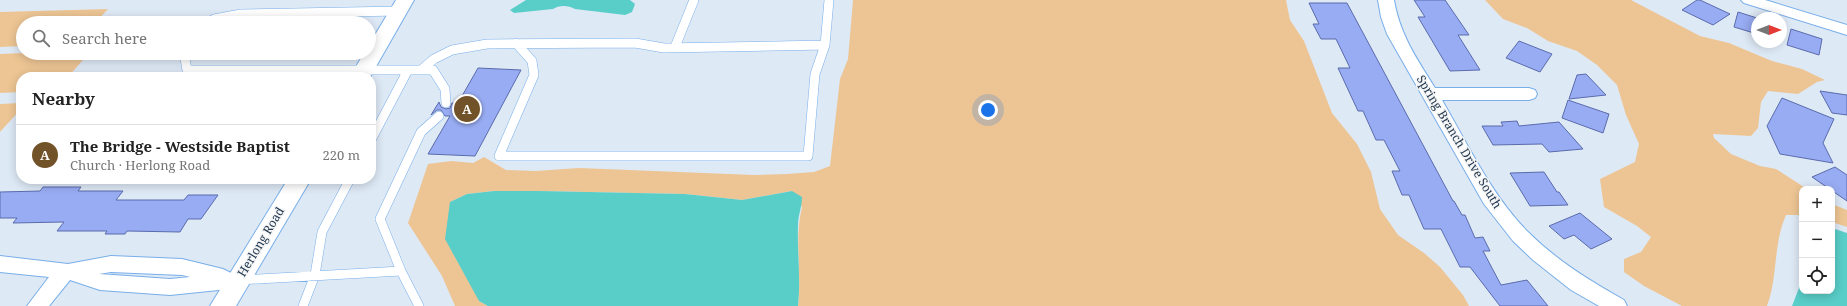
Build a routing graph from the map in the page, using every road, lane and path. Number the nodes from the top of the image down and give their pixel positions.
1 (694, 0) edge
2 (829, 0) edge
3 (1386, 0) edge
4 (1749, 0) edge
5 (402, 5) edge
6 (230, 16) edge
7 (1847, 30) edge
8 (516, 43) junction
9 (825, 45) junction
10 (675, 48) junction
11 (376, 50) edge
12 (185, 60) edge
13 (370, 60) edge
14 (408, 70) junction
15 (421, 70) junction
16 (343, 72) edge
17 (363, 72) edge
18 (376, 73) edge
19 (1430, 94) junction
20 (1529, 94) dead end
21 (446, 103) dead end
22 (439, 116) dead end
23 (376, 131) edge
24 (297, 184) edge
25 (347, 184) edge
26 (0, 264) edge
27 (401, 271) junction
28 (66, 272) junction
29 (315, 275) junction
30 (238, 280) junction
31 (37, 306) edge
32 (223, 306) edge
33 (303, 306) edge
34 (419, 306) edge
35 (1617, 306) edge

1 - 10 lane
2 - 9 lane
3 - 19 street, Spring Branch Drive South
4 - 7 street
5 - 6 lane
5 - 11 street
8 - 9 lane
8 - 10 lane
8 - 15 lane
9 - 10 lane
12 - 16 lane
13 - 17 street
14 - 15 lane
14 - 18 lane
14 - 23 lane
15 - 21 lane
19 - 20 street
19 - 35 street, Spring Branch Drive South
22 - 27 lane
24 - 30 street, Herlong Road
25 - 29 lane
26 - 28 street
27 - 29 lane
27 - 34 lane
28 - 30 street
28 - 31 street
29 - 30 lane
29 - 33 lane
30 - 32 street, Herlong Road

